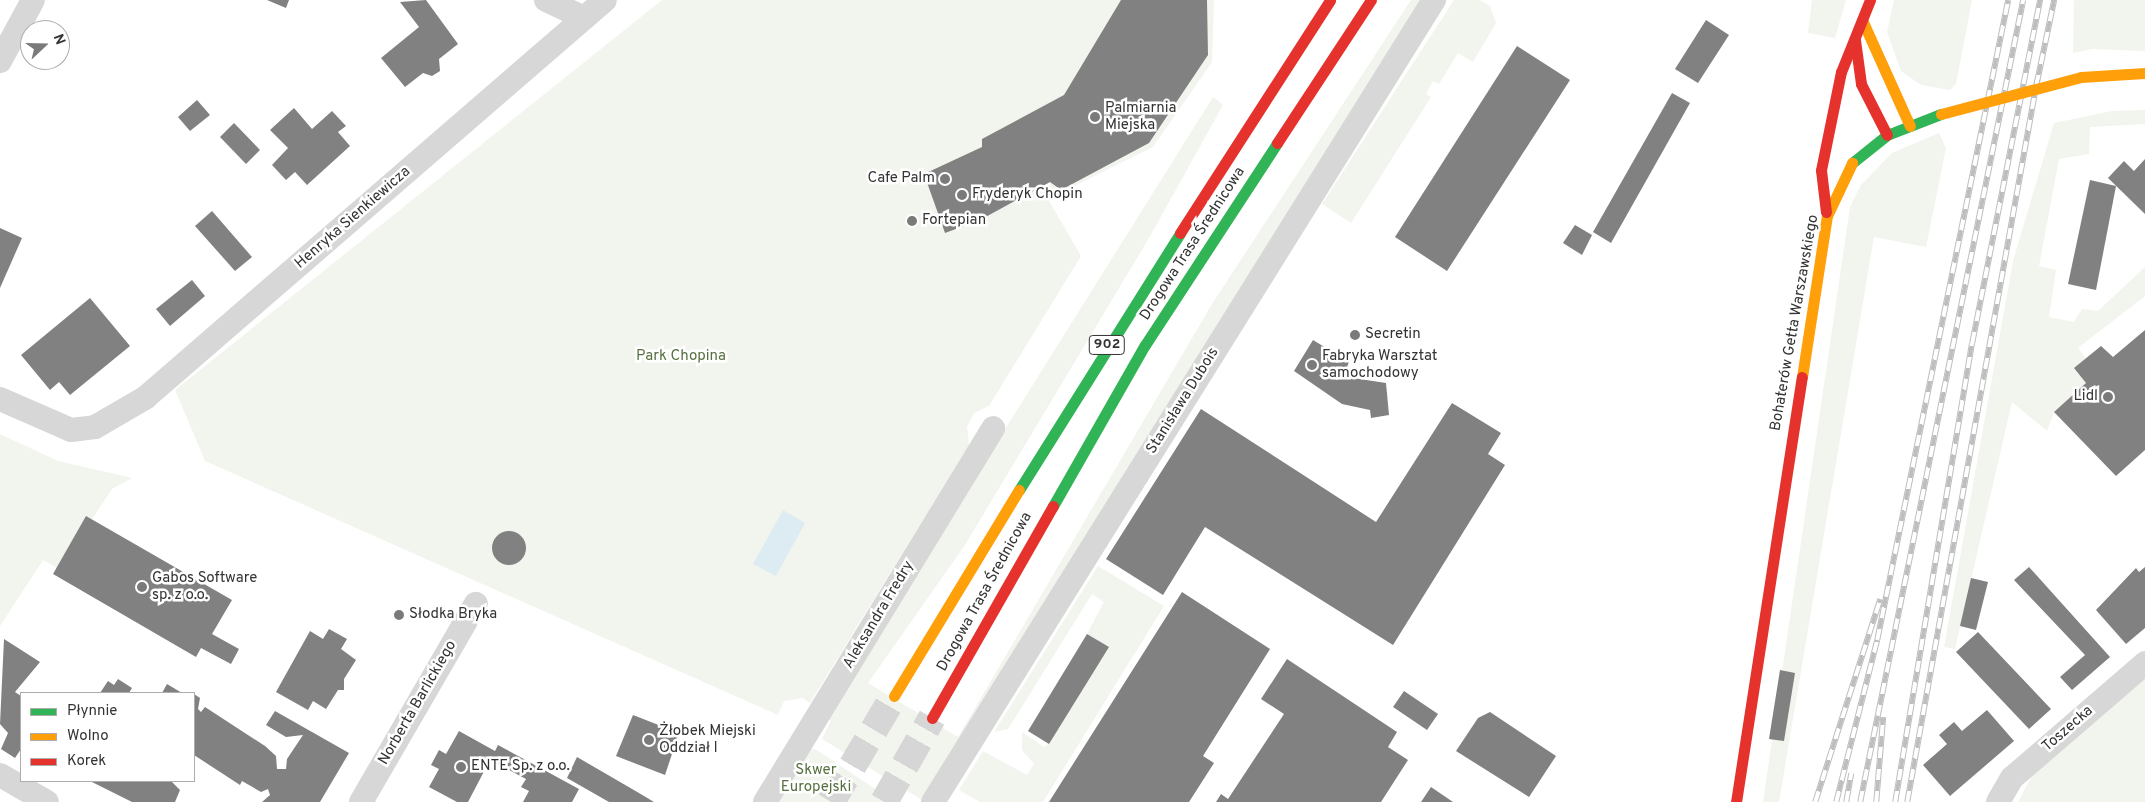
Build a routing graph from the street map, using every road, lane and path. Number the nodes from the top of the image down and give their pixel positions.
1 (33, 0) edge
2 (546, 0) edge
3 (605, 0) edge
4 (1330, 0) edge
5 (1371, 0) edge
6 (1434, 0) edge
7 (1870, 0) edge
8 (584, 18) junction
9 (1863, 22) junction
10 (1855, 40) junction
11 (0, 61) edge
12 (2145, 73) edge
13 (1910, 126) junction
14 (1887, 136) junction
15 (1827, 216) junction
16 (0, 399) edge
17 (993, 428) dead end
18 (476, 604) dead end
19 (2145, 663) edge
20 (894, 696) tunnel mouth
21 (932, 718) tunnel mouth
22 (0, 775) edge
23 (47, 802) edge
24 (361, 802) edge
25 (765, 802) edge
26 (933, 802) edge
27 (1736, 802) edge
28 (1998, 802) edge

1 - 11 street
2 - 8 street
3 - 8 street, Henryka Sienkiewicza
4 - 20 main road, Drogowa Trasa Średnicowa / 902
5 - 21 main road, Drogowa Trasa Średnicowa / 902
6 - 26 street, Stanisława Dubois
7 - 9 main road
8 - 16 street, Henryka Sienkiewicza
9 - 10 main road
9 - 13 main road
10 - 14 main road
10 - 15 main road
12 - 13 main road, Bohaterów Getta Warszawskiego, bridge
13 - 14 main road, Bohaterów Getta Warszawskiego
14 - 15 main road, Bohaterów Getta Warszawskiego
15 - 27 main road, Bohaterów Getta Warszawskiego
17 - 25 street, Aleksandra Fredry
18 - 24 street, Norberta Barlickiego
19 - 28 street, Toszecka
22 - 23 street

